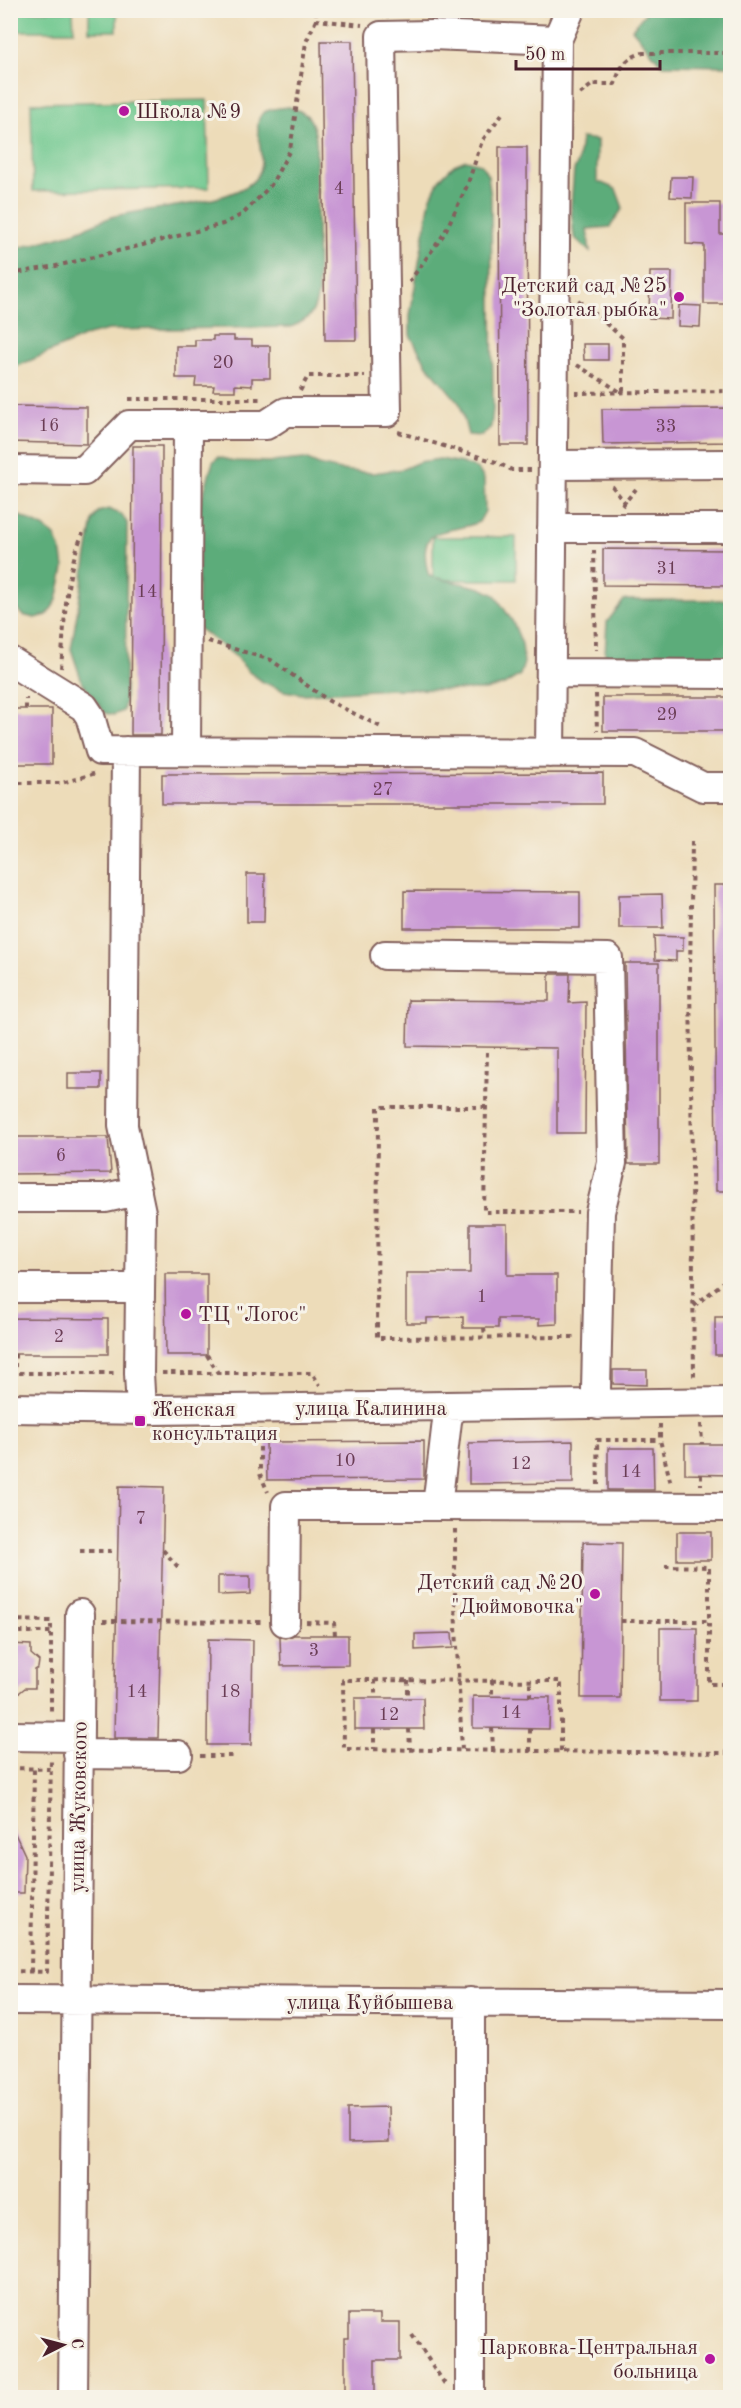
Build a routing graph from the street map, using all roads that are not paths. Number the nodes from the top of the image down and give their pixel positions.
1 (570, 10) edge
2 (557, 40) junction
3 (188, 425) junction
4 (730, 464) edge
5 (553, 468) junction
6 (10, 470) edge
7 (552, 528) junction
8 (730, 528) edge
9 (10, 661) edge
10 (551, 673) junction
11 (730, 674) edge
12 (186, 752) junction
13 (550, 753) junction
14 (126, 758) junction
15 (730, 787) edge
16 (385, 955) dead end
17 (137, 1191) junction
18 (10, 1198) edge
19 (10, 1288) edge
20 (140, 1288) junction
21 (730, 1402) edge
22 (598, 1405) junction
23 (451, 1407) junction
24 (10, 1408) edge
25 (141, 1410) junction
26 (446, 1506) junction
27 (730, 1507) edge
28 (80, 1617) road end
29 (279, 1622) road end
30 (10, 1736) edge
31 (62, 1736) junction
32 (178, 1755) road end
33 (10, 2000) edge
34 (76, 2000) junction
35 (470, 2002) junction
36 (730, 2004) edge
37 (459, 2393) edge
38 (73, 2397) edge

1 - 2 street
2 - 3 street
2 - 5 street
3 - 6 street
3 - 12 street
4 - 5 street
5 - 7 street
7 - 8 street
7 - 10 street
9 - 14 street
10 - 11 street
10 - 13 street
12 - 13 street
12 - 14 street
13 - 15 street
14 - 17 street
16 - 22 street
17 - 18 street
17 - 20 street
19 - 20 street
20 - 25 street
21 - 22 street, улица Калинина
22 - 23 street, улица Калинина
23 - 25 street, улица Калинина
23 - 26 street
24 - 25 street, улица Калинина
26 - 27 street
26 - 29 street
28 - 31 street, улица Жуковского
30 - 31 street
31 - 32 street
31 - 34 street, улица Жуковского
33 - 34 street, улица Куйбышева
34 - 35 street, улица Куйбышева
34 - 38 street, улица Жуковского
35 - 36 street, улица Куйбышева
35 - 37 street

